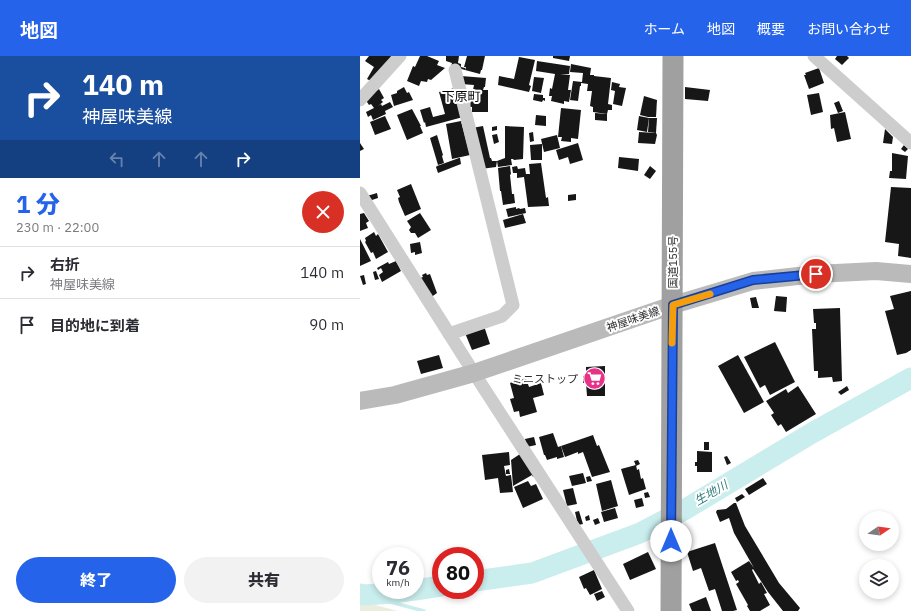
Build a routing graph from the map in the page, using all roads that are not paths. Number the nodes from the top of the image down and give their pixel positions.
1 (400, 56) edge
2 (673, 56) edge
3 (814, 56) edge
4 (455, 70) dead end
5 (360, 100) edge
6 (911, 143) edge
7 (360, 193) edge
8 (911, 274) edge
9 (673, 305) junction
10 (449, 334) junction
11 (474, 374) junction
12 (360, 401) edge
13 (628, 611) edge
14 (671, 611) edge

1 - 5 street
2 - 9 highway, 国道155号
3 - 6 street
4 - 10 street
7 - 10 street
8 - 9 main road, 神屋味美線
9 - 11 main road, 神屋味美線
9 - 14 highway, 国道155号
10 - 11 street
11 - 12 main road, 神屋味美線
11 - 13 street

